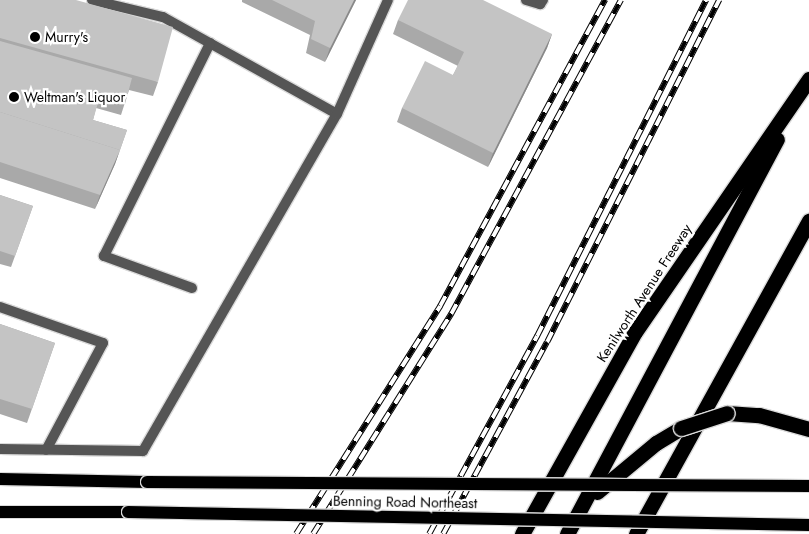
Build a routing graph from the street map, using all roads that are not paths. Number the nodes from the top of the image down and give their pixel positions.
1 (92, 0) edge
2 (388, 0) edge
3 (526, 0) edge
4 (543, 0) edge
5 (210, 43) junction
6 (809, 80) edge
7 (337, 114) junction
8 (809, 221) edge
9 (192, 288) dead end
10 (0, 307) edge
11 (809, 429) edge
12 (0, 449) edge
13 (46, 450) junction
14 (0, 479) edge
15 (809, 486) edge
16 (585, 503) junction
17 (0, 512) edge
18 (809, 525) edge
19 (571, 531) edge
20 (522, 534) edge
21 (636, 534) edge

1 - 5 lane
2 - 7 lane
3 - 4 lane
5 - 7 lane
5 - 9 lane
6 - 16 highway
6 - 20 highway, Kenilworth Avenue Freeway
7 - 13 lane
8 - 21 highway
10 - 13 lane
11 - 16 highway, bridge
12 - 13 lane
14 - 15 main road, Benning Road Northeast, bridge
16 - 19 highway
17 - 18 main road, Benning Road Northeast, bridge

